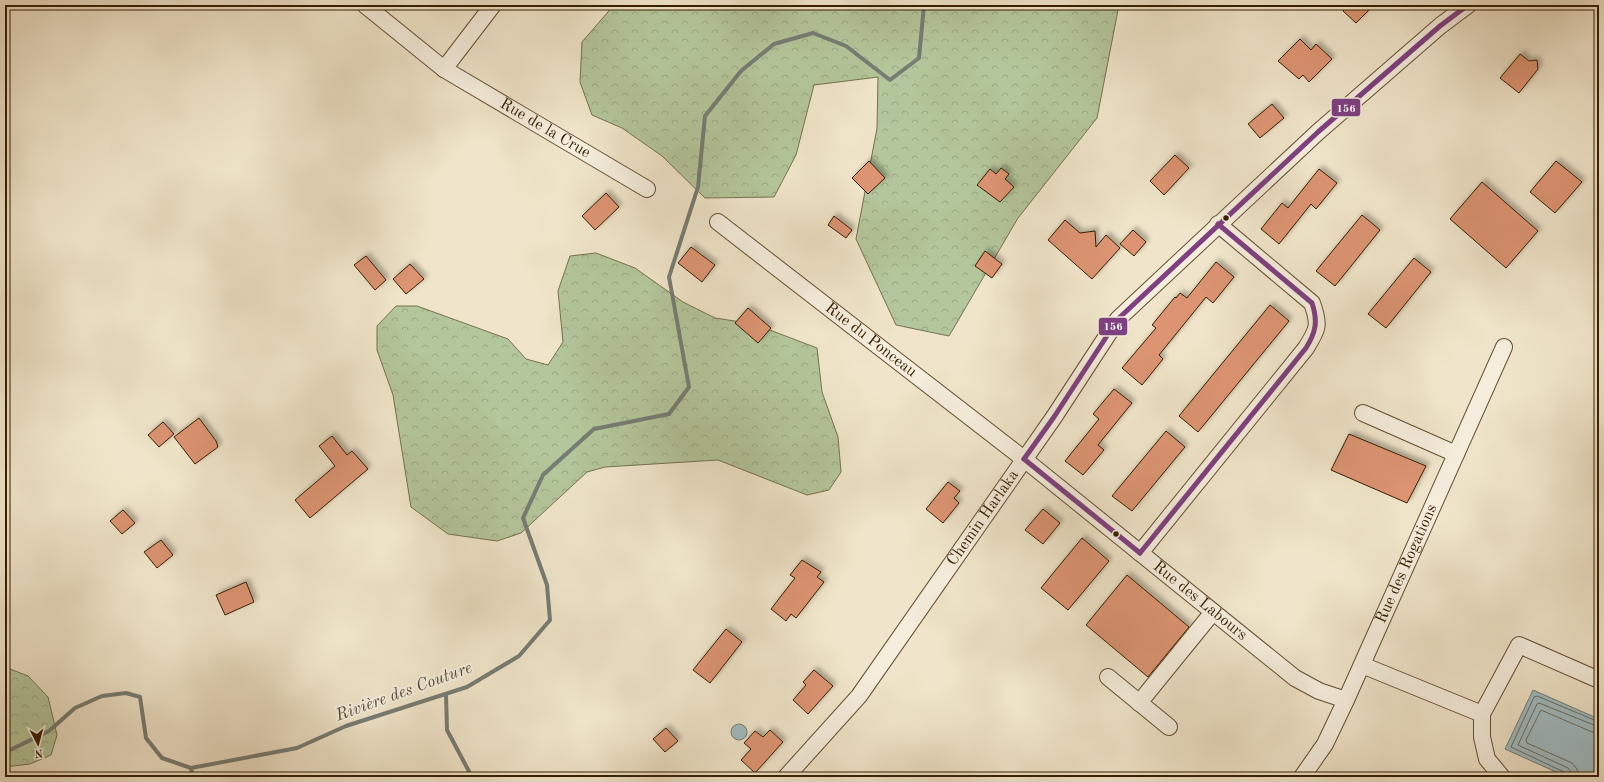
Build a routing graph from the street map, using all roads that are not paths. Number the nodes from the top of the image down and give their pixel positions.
1 (365, 5) edge
2 (493, 5) edge
3 (1468, 5) edge
4 (444, 69) junction
5 (647, 189) dead end
6 (718, 222) dead end
7 (1218, 224) junction
8 (1504, 347) dead end
9 (1363, 413) dead end
10 (1456, 454) junction
11 (1024, 459) junction
12 (1140, 553) junction
13 (1213, 612) junction
14 (1362, 665) junction
15 (1108, 678) dead end
16 (1599, 680) edge
17 (1346, 700) junction
18 (1139, 702) junction
19 (1482, 714) junction
20 (1169, 727) dead end
21 (786, 777) edge
22 (1302, 777) edge
23 (1502, 777) edge

1 - 4 street, Rue de la Crue
2 - 4 street
3 - 7 street, Chemin Harlaka
4 - 5 street, Rue de la Crue
6 - 11 street, Rue du Ponceau
7 - 11 street, Chemin Harlaka
7 - 12 street
8 - 10 street, Rue des Rogations
9 - 10 street
10 - 14 street, Rue des Rogations
11 - 12 street, Rue des Labours
11 - 21 street, Chemin Harlaka
12 - 13 street, Rue des Labours
13 - 17 street, Rue des Labours
13 - 18 street
14 - 17 street, Rue des Rogations
14 - 19 street
15 - 18 street
16 - 19 street
17 - 22 street, Rue des Rogations
18 - 20 street
19 - 23 street

